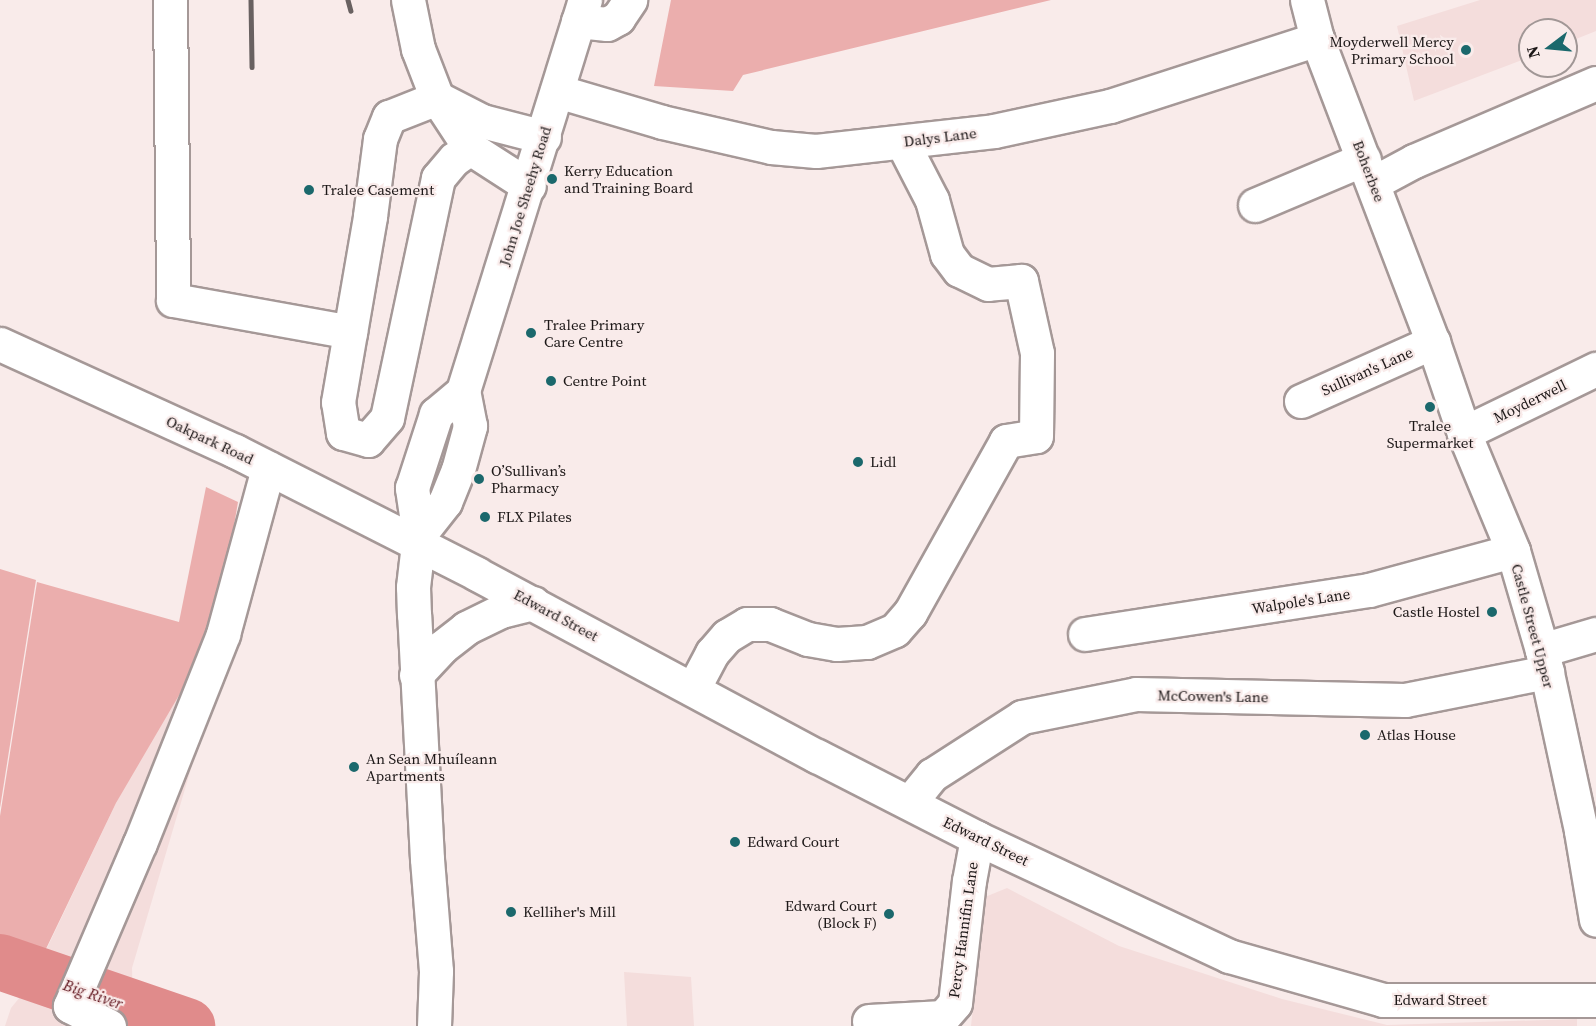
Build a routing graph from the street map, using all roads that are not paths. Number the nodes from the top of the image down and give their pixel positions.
1 (170, 0) edge
2 (408, 0) edge
3 (630, 0) edge
4 (1307, 0) edge
5 (582, 10) edge
6 (1317, 39) junction
7 (1596, 83) edge
8 (557, 90) junction
9 (437, 98) junction
10 (544, 137) junction
11 (902, 142) junction
12 (470, 148) junction
13 (1369, 171) junction
14 (529, 186) junction
15 (1255, 205) dead end
16 (350, 332) junction
17 (1433, 342) junction
18 (0, 344) edge
19 (1596, 369) edge
20 (1301, 401) dead end
21 (1464, 433) junction
22 (268, 468) junction
23 (418, 539) junction
24 (1513, 551) junction
25 (533, 603) junction
26 (1085, 634) dead end
27 (1596, 634) edge
28 (1544, 661) junction
29 (416, 675) junction
30 (693, 689) junction
31 (910, 802) junction
32 (977, 838) junction
33 (1596, 920) edge
34 (436, 970) junction
35 (1596, 1000) edge
36 (869, 1021) dead end
37 (109, 1026) edge
38 (434, 1026) edge
39 (450, 1026) edge

1 - 16 main road
2 - 9 main road
3 - 5 main road
4 - 6 main road, Boherbee
5 - 8 main road, John Joe Sheehy Road
6 - 11 main road, Dalys Lane
6 - 13 main road, Boherbee
7 - 13 main road
8 - 10 main road, John Joe Sheehy Road
8 - 11 main road, Dalys Lane
9 - 10 main road
9 - 12 main road
9 - 16 main road
10 - 14 main road, John Joe Sheehy Road
11 - 30 main road
12 - 14 main road
12 - 16 main road
13 - 15 main road
13 - 17 main road, Boherbee
14 - 23 main road, John Joe Sheehy Road
17 - 20 main road, Sullivan's Lane
17 - 21 main road, Castle Street Upper
18 - 22 main road, Oakpark Road
19 - 21 main road, Moyderwell
21 - 24 main road, Castle Street Upper
22 - 23 main road, Oakpark Road
22 - 37 main road
23 - 25 main road, Edward Street
23 - 29 main road
24 - 26 main road, Walpole's Lane
24 - 28 main road, Castle Street Upper
25 - 29 main road
25 - 30 main road, Edward Street
27 - 28 main road, McCowen's Lane
28 - 31 main road, McCowen's Lane
28 - 33 main road, Castle Street Upper
29 - 34 main road
30 - 31 main road, Edward Street
31 - 32 main road, Edward Street
32 - 35 main road, Edward Street
32 - 36 main road, Percy Hannifin Lane
34 - 38 main road
34 - 39 main road

